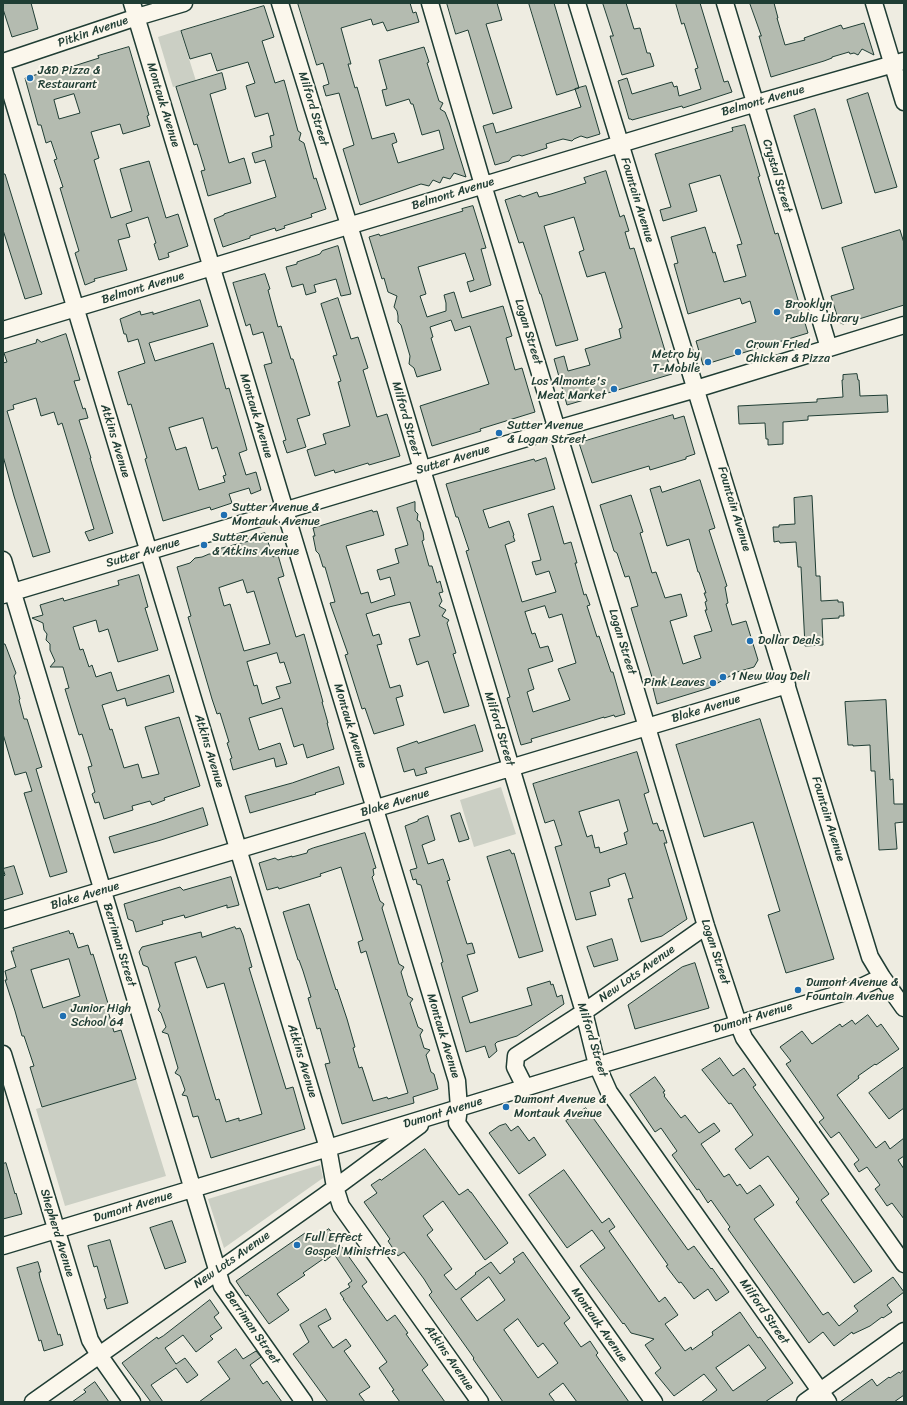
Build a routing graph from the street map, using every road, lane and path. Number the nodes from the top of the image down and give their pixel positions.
1 (184, 3) edge
2 (280, 3) edge
3 (430, 3) edge
4 (577, 3) edge
5 (725, 3) edge
6 (874, 3) edge
7 (135, 10) edge
8 (3, 62) edge
9 (898, 63) edge
10 (3, 67) edge
11 (904, 102) edge
12 (755, 103) junction
13 (620, 144) junction
14 (483, 184) junction
15 (349, 225) junction
16 (211, 267) junction
17 (75, 308) junction
18 (904, 325) edge
19 (3, 330) edge
20 (829, 348) junction
21 (696, 389) junction
22 (557, 429) junction
23 (421, 470) junction
24 (285, 511) junction
25 (149, 552) junction
26 (3, 560) edge
27 (8, 594) edge
28 (787, 685) junction
29 (647, 727) junction
30 (511, 768) junction
31 (375, 809) junction
32 (238, 850) junction
33 (102, 890) junction
34 (3, 920) edge
35 (706, 926) junction
36 (882, 977) junction
37 (904, 1008) edge
38 (584, 1012) junction
39 (738, 1023) junction
40 (3, 1054) edge
41 (597, 1065) junction
42 (525, 1087) junction
43 (459, 1108) junction
44 (431, 1116) junction
45 (328, 1148) junction
46 (335, 1187) junction
47 (192, 1189) junction
48 (56, 1230) junction
49 (3, 1246) edge
50 (904, 1264) edge
51 (217, 1270) junction
52 (904, 1331) edge
53 (99, 1355) junction
54 (824, 1397) edge
55 (33, 1402) edge
56 (132, 1402) edge
57 (304, 1402) edge
58 (480, 1402) edge
59 (654, 1402) edge
60 (805, 1402) edge

1 - 7 street, Pitkin Avenue
2 - 15 street, Milford Street
3 - 14 street, Logan Street
4 - 13 street, Fountain Avenue
5 - 12 street, Crystal Street
6 - 9 street
7 - 8 street, Pitkin Avenue
7 - 16 street, Montauk Avenue
9 - 11 street
9 - 12 street, Belmont Avenue
10 - 17 street, Atkins Avenue
12 - 13 street, Belmont Avenue
12 - 20 street, Crystal Street
13 - 14 street, Belmont Avenue
13 - 21 street, Fountain Avenue
14 - 15 street, Belmont Avenue
14 - 22 street, Logan Street
15 - 16 street, Belmont Avenue
15 - 23 street, Milford Street
16 - 17 street, Belmont Avenue
16 - 24 street, Montauk Avenue
17 - 19 street, Belmont Avenue
17 - 25 street, Atkins Avenue
18 - 20 street, Sutter Avenue
20 - 21 street, Sutter Avenue
21 - 22 street, Sutter Avenue
21 - 28 street, Fountain Avenue
22 - 23 street, Sutter Avenue
22 - 29 street, Logan Street
23 - 24 street, Sutter Avenue
23 - 30 street, Milford Street
24 - 25 street, Sutter Avenue
24 - 31 street, Montauk Avenue
25 - 27 street, Sutter Avenue
25 - 32 street, Atkins Avenue
26 - 27 street, Berriman Street
27 - 33 street, Berriman Street
28 - 29 street, Blake Avenue
28 - 36 street, Fountain Avenue
29 - 30 street, Blake Avenue
29 - 35 street, Logan Street
30 - 31 street, Blake Avenue
30 - 38 street, Milford Street
31 - 32 street, Blake Avenue
31 - 43 street, Montauk Avenue
32 - 33 street, Blake Avenue
32 - 45 street, Atkins Avenue
33 - 34 street, Blake Avenue
33 - 47 street, Berriman Street
35 - 38 street, New Lots Avenue
35 - 39 street, Logan Street
36 - 37 street, Fountain Avenue
36 - 39 street, Dumont Avenue
38 - 41 street, Milford Street
38 - 42 street, New Lots Avenue
39 - 41 street, Dumont Avenue
39 - 50 street, Logan Street
40 - 48 street, Shepherd Avenue
41 - 42 street, Dumont Avenue
41 - 54 street, Milford Street
42 - 43 street, Dumont Avenue
43 - 44 street, Dumont Avenue
43 - 59 street, Montauk Avenue
44 - 45 street, Dumont Avenue
44 - 46 street, New Lots Avenue
45 - 46 street, Atkins Avenue
45 - 47 street, Dumont Avenue
46 - 51 street, New Lots Avenue
46 - 58 street, Atkins Avenue
47 - 48 street, Dumont Avenue
47 - 51 street, Berriman Street
48 - 49 street, Dumont Avenue
48 - 53 street, Shepherd Avenue
51 - 53 street, New Lots Avenue
51 - 57 street, Berriman Street
52 - 54 street
53 - 55 street, New Lots Avenue
53 - 56 street, Shepherd Avenue
54 - 60 street

